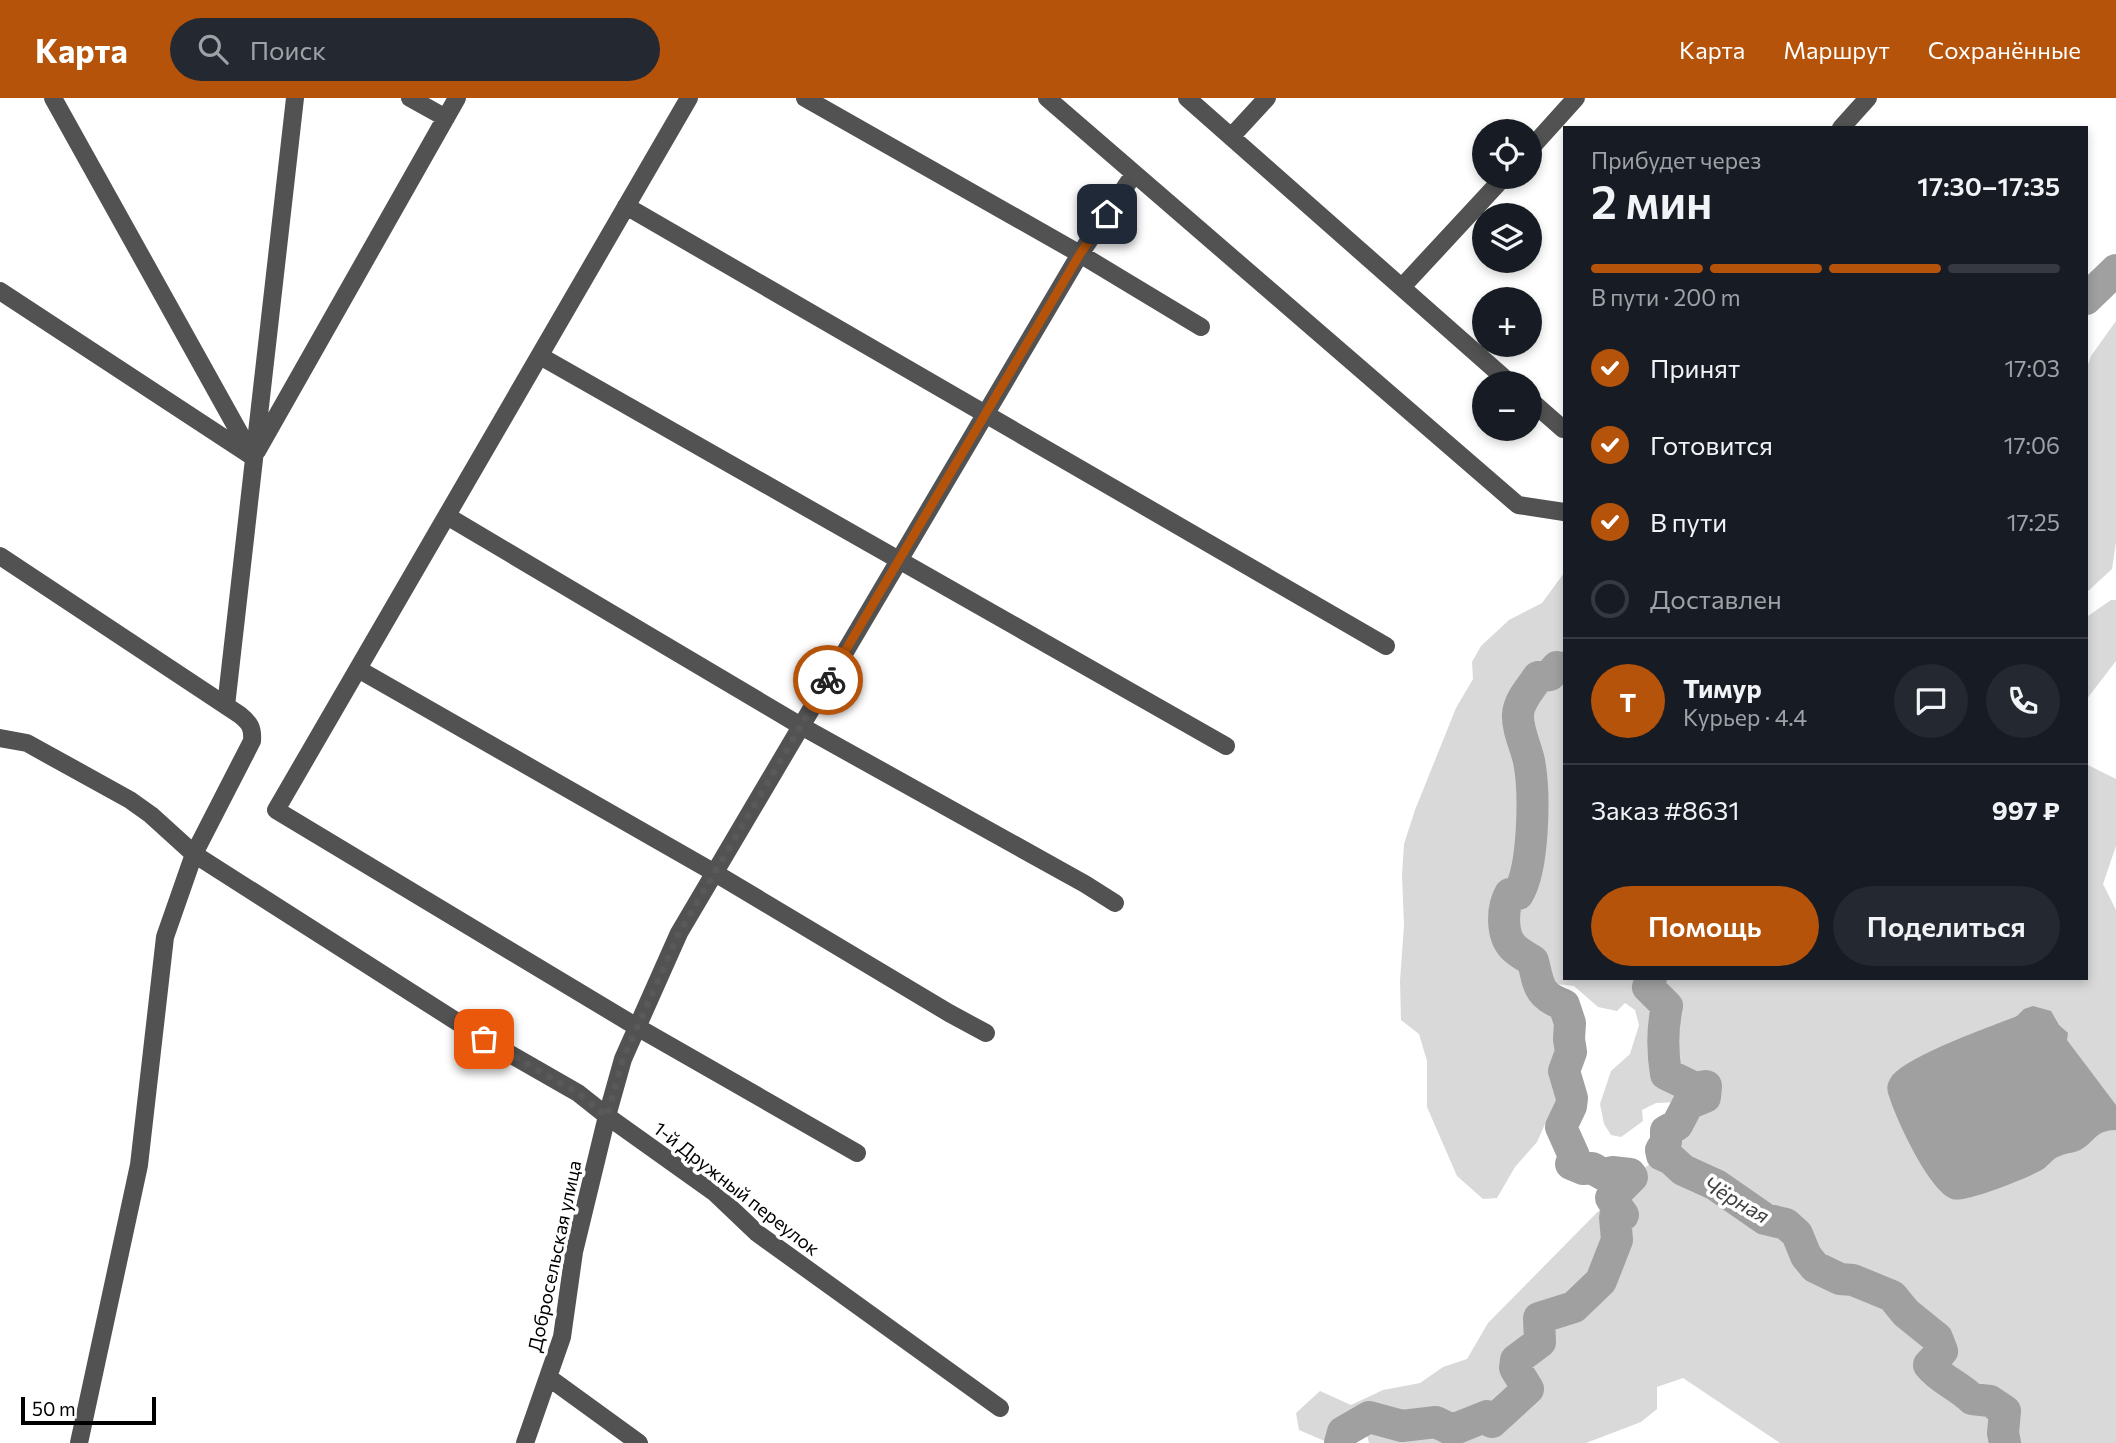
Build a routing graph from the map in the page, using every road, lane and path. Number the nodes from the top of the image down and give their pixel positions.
1 (53, 98) edge
2 (295, 98) edge
3 (410, 98) edge
4 (457, 98) edge
5 (689, 98) edge
6 (805, 98) edge
7 (1047, 98) edge
8 (1187, 98) edge
9 (1267, 98) edge
10 (1576, 98) edge
11 (1868, 98) edge
12 (446, 118) junction
13 (1843, 126) edge
14 (1542, 136) edge
15 (1231, 137) junction
16 (1135, 174) junction
17 (1493, 189) edge
18 (626, 206) junction
19 (1080, 254) junction
20 (1402, 288) junction
21 (0, 291) edge
22 (1201, 327) dead end
23 (540, 356) junction
24 (1496, 371) edge
25 (1542, 411) edge
26 (985, 416) junction
27 (1563, 429) edge
28 (253, 457) junction
29 (1563, 512) edge
30 (447, 516) junction
31 (0, 556) edge
32 (900, 559) junction
33 (1386, 646) dead end
34 (358, 669) junction
35 (226, 706) junction
36 (801, 726) junction
37 (0, 738) edge
38 (1226, 746) dead end
39 (194, 854) junction
40 (715, 873) junction
41 (1115, 903) dead end
42 (637, 1027) junction
43 (986, 1032) dead end
44 (607, 1116) junction
45 (857, 1153) dead end
46 (548, 1377) junction
47 (1000, 1408) dead end
48 (634, 1441) edge
49 (79, 1443) edge
50 (525, 1443) edge

1 - 28 street
2 - 28 street
3 - 12 street
4 - 12 street
5 - 18 street
6 - 19 street
7 - 16 street
8 - 15 street
9 - 15 street
10 - 14 street
11 - 13 street
12 - 28 street
15 - 20 street
16 - 19 street, Добросельская улица
16 - 29 street
17 - 20 street
18 - 23 street
18 - 26 street
19 - 22 street
19 - 26 street, Добросельская улица
20 - 24 street
21 - 28 street
23 - 30 street
23 - 32 street
25 - 27 street
26 - 32 street, Добросельская улица
26 - 33 street
28 - 35 street
30 - 34 street
30 - 36 street
31 - 35 street
32 - 36 street, Добросельская улица
32 - 38 street
34 - 40 street
34 - 42 street
35 - 39 street
36 - 40 street, Добросельская улица
36 - 41 street
37 - 39 street, 1-й Дружный переулок
39 - 44 street, 1-й Дружный переулок
39 - 49 street
40 - 42 street, Добросельская улица
40 - 43 street
42 - 44 street, Добросельская улица
42 - 45 street
44 - 46 street, Добросельская улица
44 - 47 street, 1-й Дружный переулок
46 - 48 street
46 - 50 street, Добросельская улица

